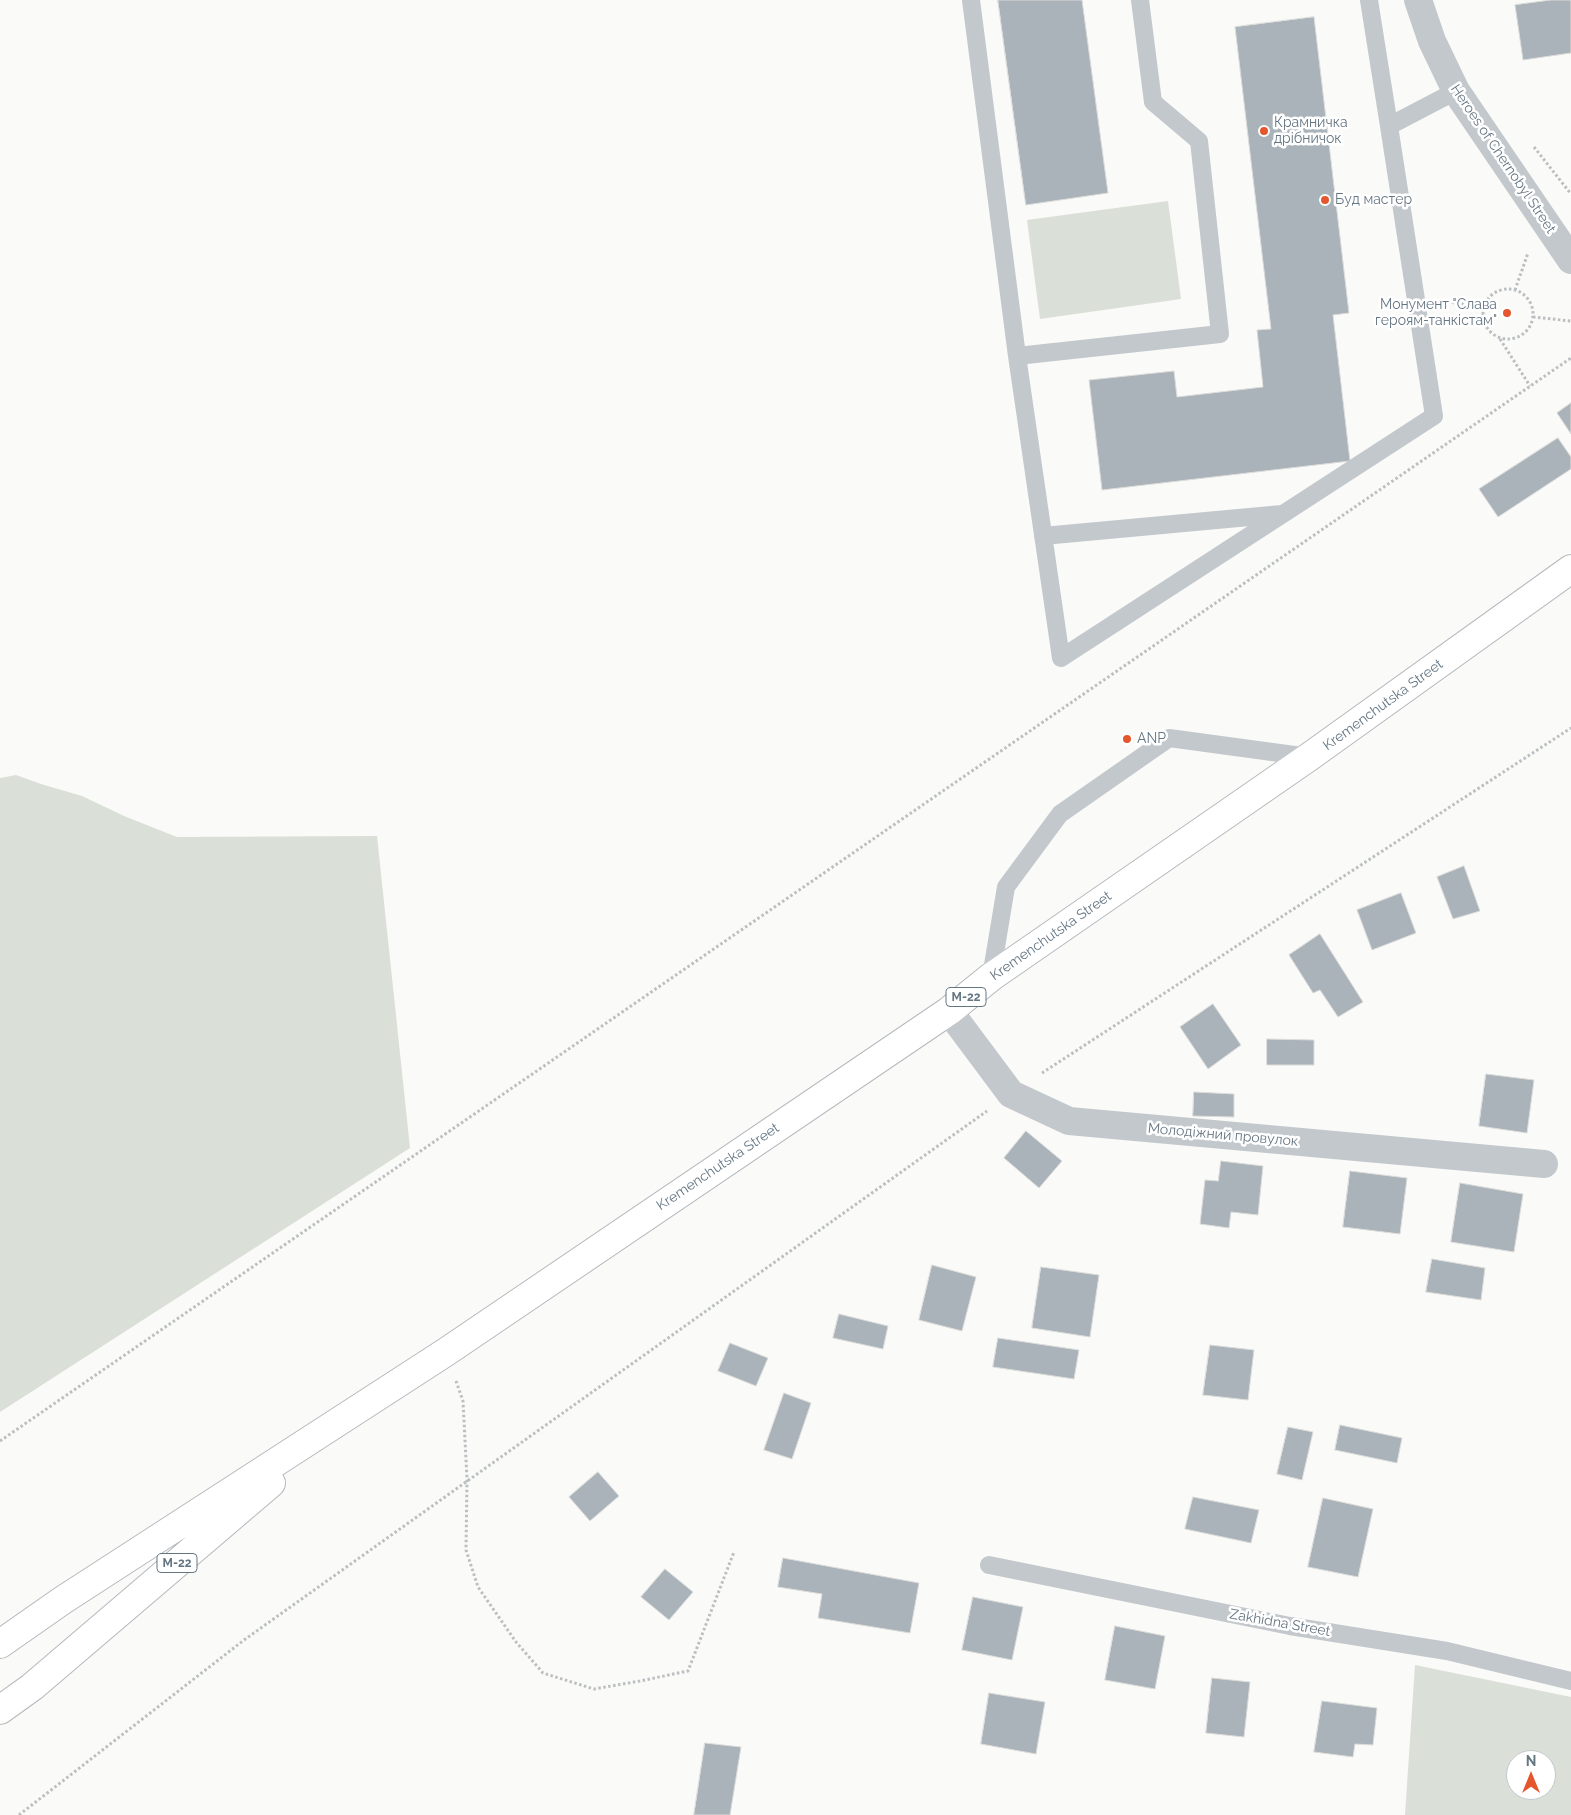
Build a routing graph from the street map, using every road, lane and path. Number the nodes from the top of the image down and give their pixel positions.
1 (970, 0) edge
2 (1140, 0) edge
3 (1369, 0) edge
4 (1418, 0) edge
5 (1456, 91) junction
6 (1389, 126) junction
7 (1571, 260) edge
8 (1416, 297) junction
9 (1484, 307) junction
10 (1533, 317) junction
11 (1571, 321) edge
12 (1500, 338) junction
13 (1017, 356) junction
14 (1571, 358) edge
15 (1530, 386) junction
16 (1286, 513) junction
17 (1043, 536) junction
18 (1571, 569) edge
19 (1310, 757) junction
20 (991, 977) junction
21 (949, 1011) junction
22 (1544, 1164) dead end
23 (446, 1352) junction
24 (352, 1413) junction
25 (0, 1441) edge
26 (467, 1479) junction
27 (734, 1552) dead end
28 (989, 1565) dead end
29 (0, 1644) edge
30 (1571, 1681) edge
31 (0, 1710) edge
32 (18, 1815) edge

1 - 13 lane
2 - 13 lane
3 - 6 lane
4 - 5 street, Heroes of Chernobyl Street
5 - 6 lane
5 - 7 street, Heroes of Chernobyl Street
6 - 8 lane
8 - 9 path
8 - 16 lane
9 - 10 path
9 - 12 path
10 - 11 path
10 - 12 path
12 - 15 path
13 - 17 lane
14 - 15 path
15 - 25 path
16 - 17 lane
16 - 17 lane
18 - 19 highway, Kremenchutska Street / М-22
19 - 20 highway, Kremenchutska Street / М-22
19 - 20 lane
20 - 21 highway, Kremenchutska Street / М-22
21 - 22 street, Молодіжний провулок
21 - 23 highway, Kremenchutska Street / М-22
23 - 24 highway, Kremenchutska Street / М-22
23 - 26 path
24 - 29 highway, М-22
24 - 31 highway, М-22
26 - 27 path
26 - 32 path
28 - 30 lane, Zakhidna Street

